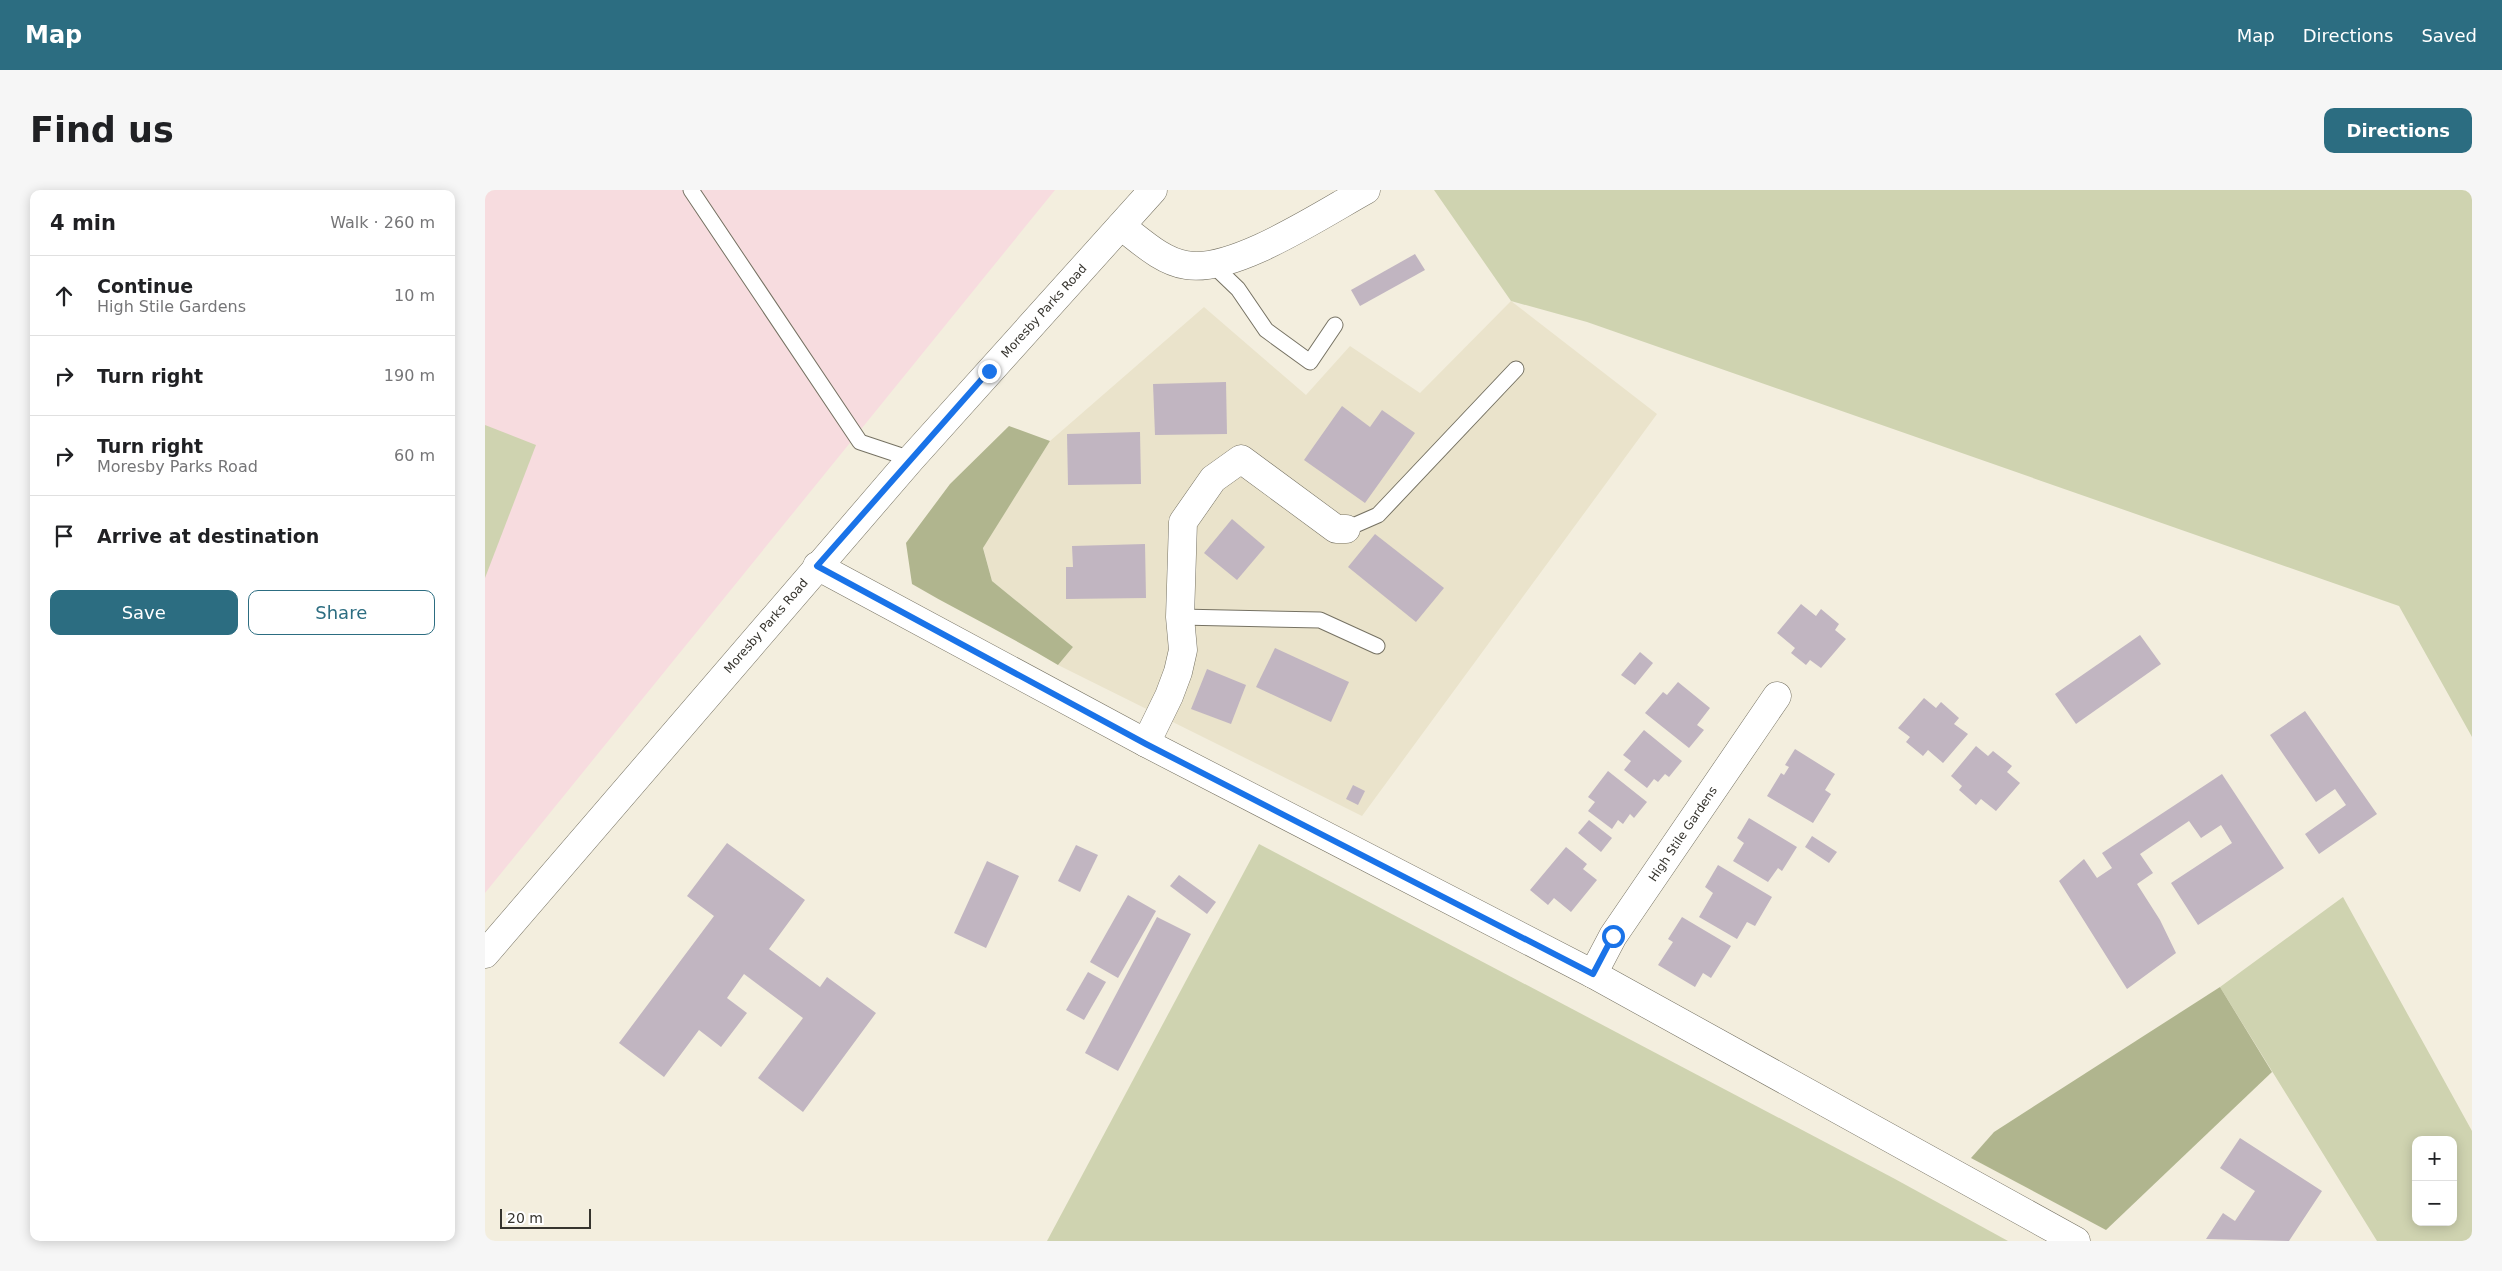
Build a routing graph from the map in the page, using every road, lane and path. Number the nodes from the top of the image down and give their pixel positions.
1 (691, 190) edge
2 (1153, 190) edge
3 (1366, 190) edge
4 (1121, 226) junction
5 (1212, 264) junction
6 (1335, 325) dead end
7 (1516, 369) dead end
8 (911, 458) junction
9 (1346, 529) joint
10 (817, 566) junction
11 (1181, 617) junction
12 (1377, 646) dead end
13 (1777, 696) dead end
14 (1146, 744) junction
15 (485, 954) edge
16 (1593, 974) junction
17 (2076, 1241) edge

1 - 8 lane
2 - 4 street, Moresby Parks Road
3 - 5 street
4 - 5 street
4 - 8 street, Moresby Parks Road
5 - 6 lane
7 - 9 lane
8 - 10 street, Moresby Parks Road
9 - 11 street
10 - 14 street
10 - 15 street, Moresby Parks Road
11 - 12 lane
11 - 14 street
13 - 16 street, High Stile Gardens
14 - 16 street
16 - 17 street

